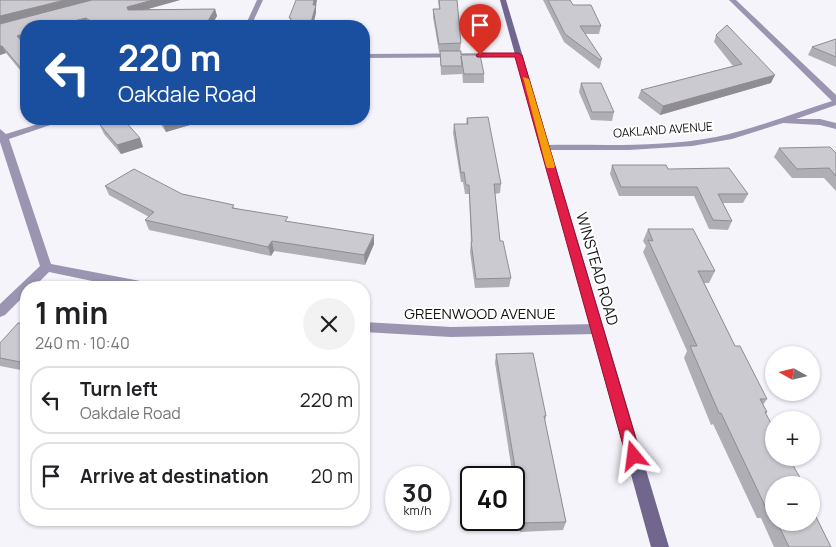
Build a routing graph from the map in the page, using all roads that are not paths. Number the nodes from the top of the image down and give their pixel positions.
1 (260, 0) edge
2 (503, 0) edge
3 (732, 0) edge
4 (251, 20) edge
5 (518, 55) junction
6 (370, 56) edge
7 (836, 101) edge
8 (775, 122) junction
9 (41, 125) edge
10 (836, 126) edge
11 (1, 136) edge
12 (546, 148) junction
13 (46, 267) junction
14 (32, 281) edge
15 (116, 281) edge
16 (20, 292) edge
17 (0, 312) edge
18 (370, 328) edge
19 (597, 329) junction
20 (660, 547) edge

1 - 4 street
2 - 5 street, WINSTEAD ROAD
3 - 7 street
5 - 6 street
5 - 12 street, WINSTEAD ROAD
7 - 8 street, OAKLAND AVENUE
8 - 10 street
8 - 12 street, OAKLAND AVENUE
9 - 11 street
11 - 13 street
12 - 19 street, WINSTEAD ROAD
13 - 14 street
13 - 15 street
16 - 17 street
18 - 19 street, GREENWOOD AVENUE
19 - 20 street, WINSTEAD ROAD

